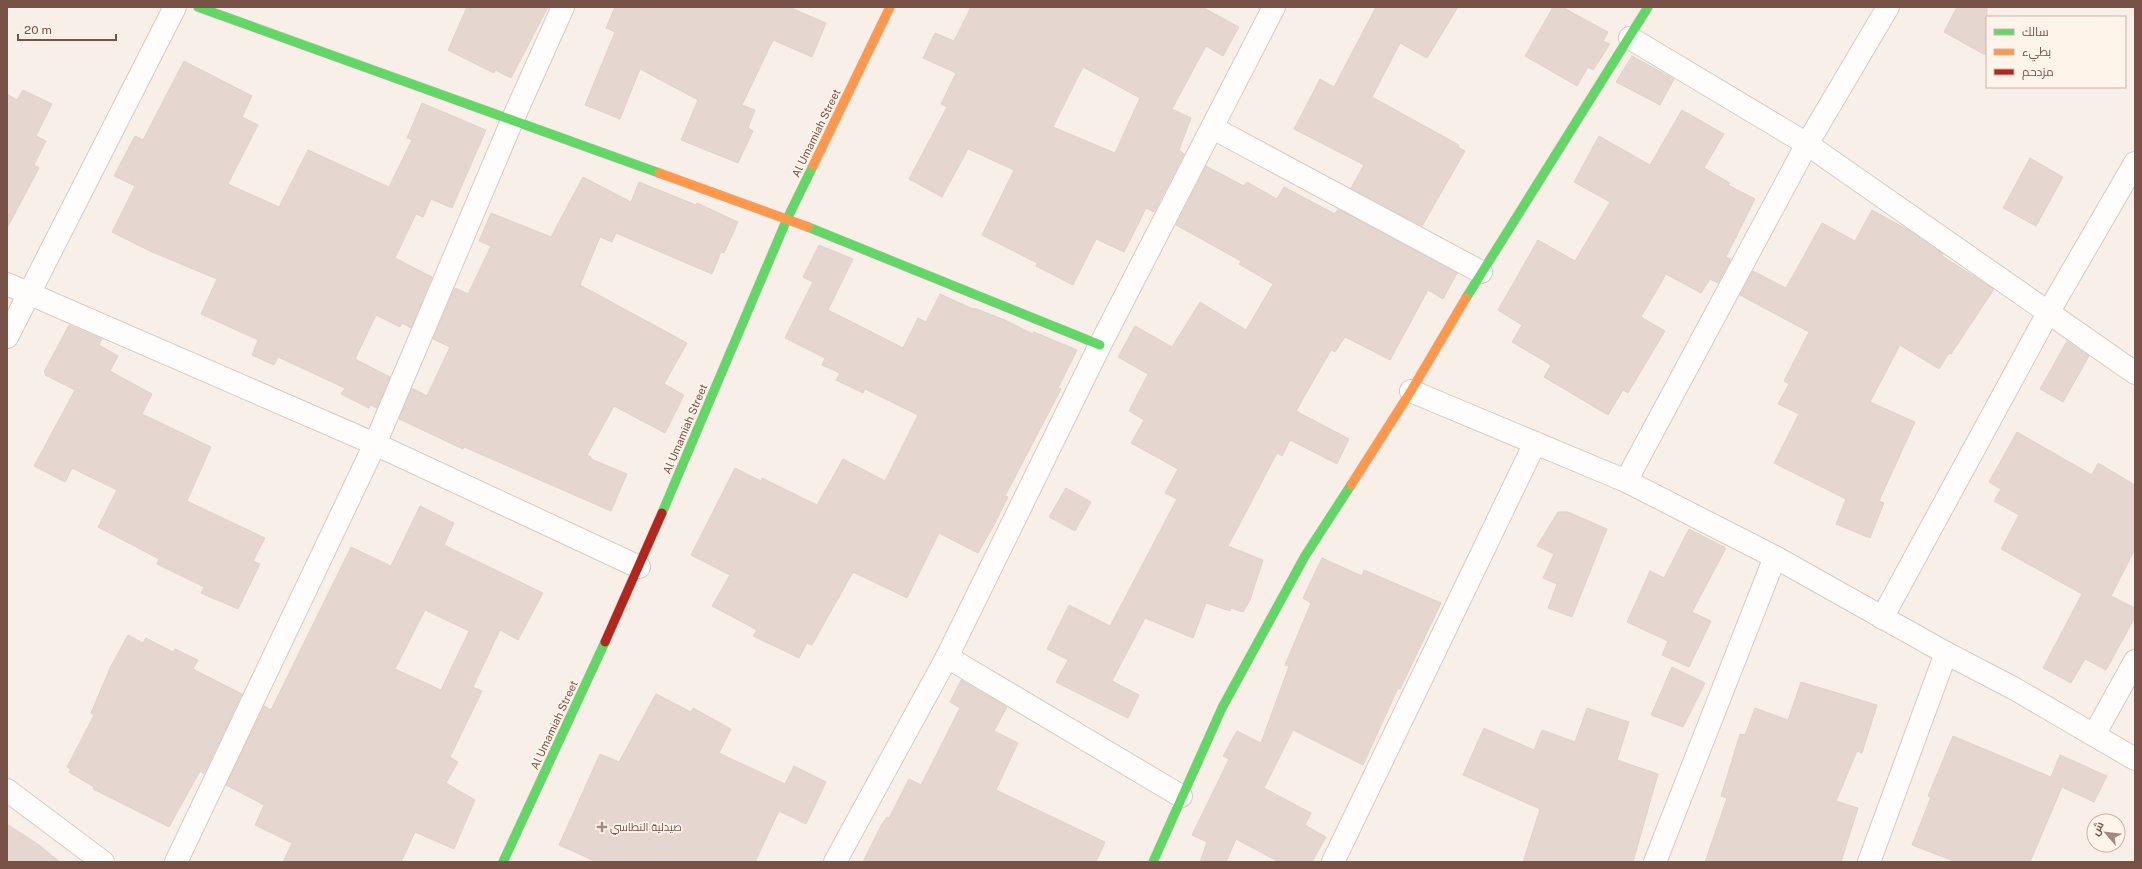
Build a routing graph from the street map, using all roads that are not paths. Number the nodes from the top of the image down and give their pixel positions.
1 (175, 7) edge
2 (198, 7) edge
3 (563, 7) edge
4 (890, 7) edge
5 (1274, 7) edge
6 (1648, 7) edge
7 (1888, 7) edge
8 (1630, 38) junction
9 (512, 121) junction
10 (1213, 128) junction
11 (1807, 144) junction
12 (2135, 163) edge
13 (787, 220) junction
14 (1481, 272) junction
15 (7, 284) edge
16 (29, 295) junction
17 (2048, 313) junction
18 (7, 337) edge
19 (1100, 345) junction
20 (2135, 373) edge
21 (1411, 391) junction
22 (1535, 443) junction
23 (375, 444) junction
24 (1626, 481) junction
25 (1775, 557) junction
26 (639, 567) junction
27 (1882, 618) junction
28 (1946, 653) junction
29 (947, 657) junction
30 (2135, 661) edge
31 (2094, 735) junction
32 (2135, 759) edge
33 (7, 790) edge
34 (1181, 796) junction
35 (103, 862) edge
36 (176, 862) edge
37 (503, 862) edge
38 (835, 862) edge
39 (1153, 862) edge
40 (1333, 862) edge
41 (1655, 862) edge
42 (1869, 862) edge

1 - 16 street
2 - 9 street
3 - 9 street
4 - 13 street, Al Umamiah Street
5 - 10 street
6 - 8 street
7 - 11 street
8 - 11 street
8 - 14 street
9 - 13 street
9 - 23 street
10 - 14 street
10 - 19 street
11 - 17 street
11 - 24 street
12 - 17 street
13 - 19 street
13 - 26 street, Al Umamiah Street
14 - 21 street
15 - 16 street
16 - 18 street
16 - 23 street
17 - 20 street
17 - 27 street
19 - 29 street
21 - 22 street
21 - 34 street
22 - 24 street
22 - 40 street
23 - 26 street
23 - 36 street
24 - 25 street
25 - 27 street
25 - 41 street
26 - 37 street, Al Umamiah Street
27 - 28 street
28 - 31 street
28 - 42 street
29 - 34 street
29 - 38 street
30 - 31 street
31 - 32 street
33 - 35 street
34 - 39 street

